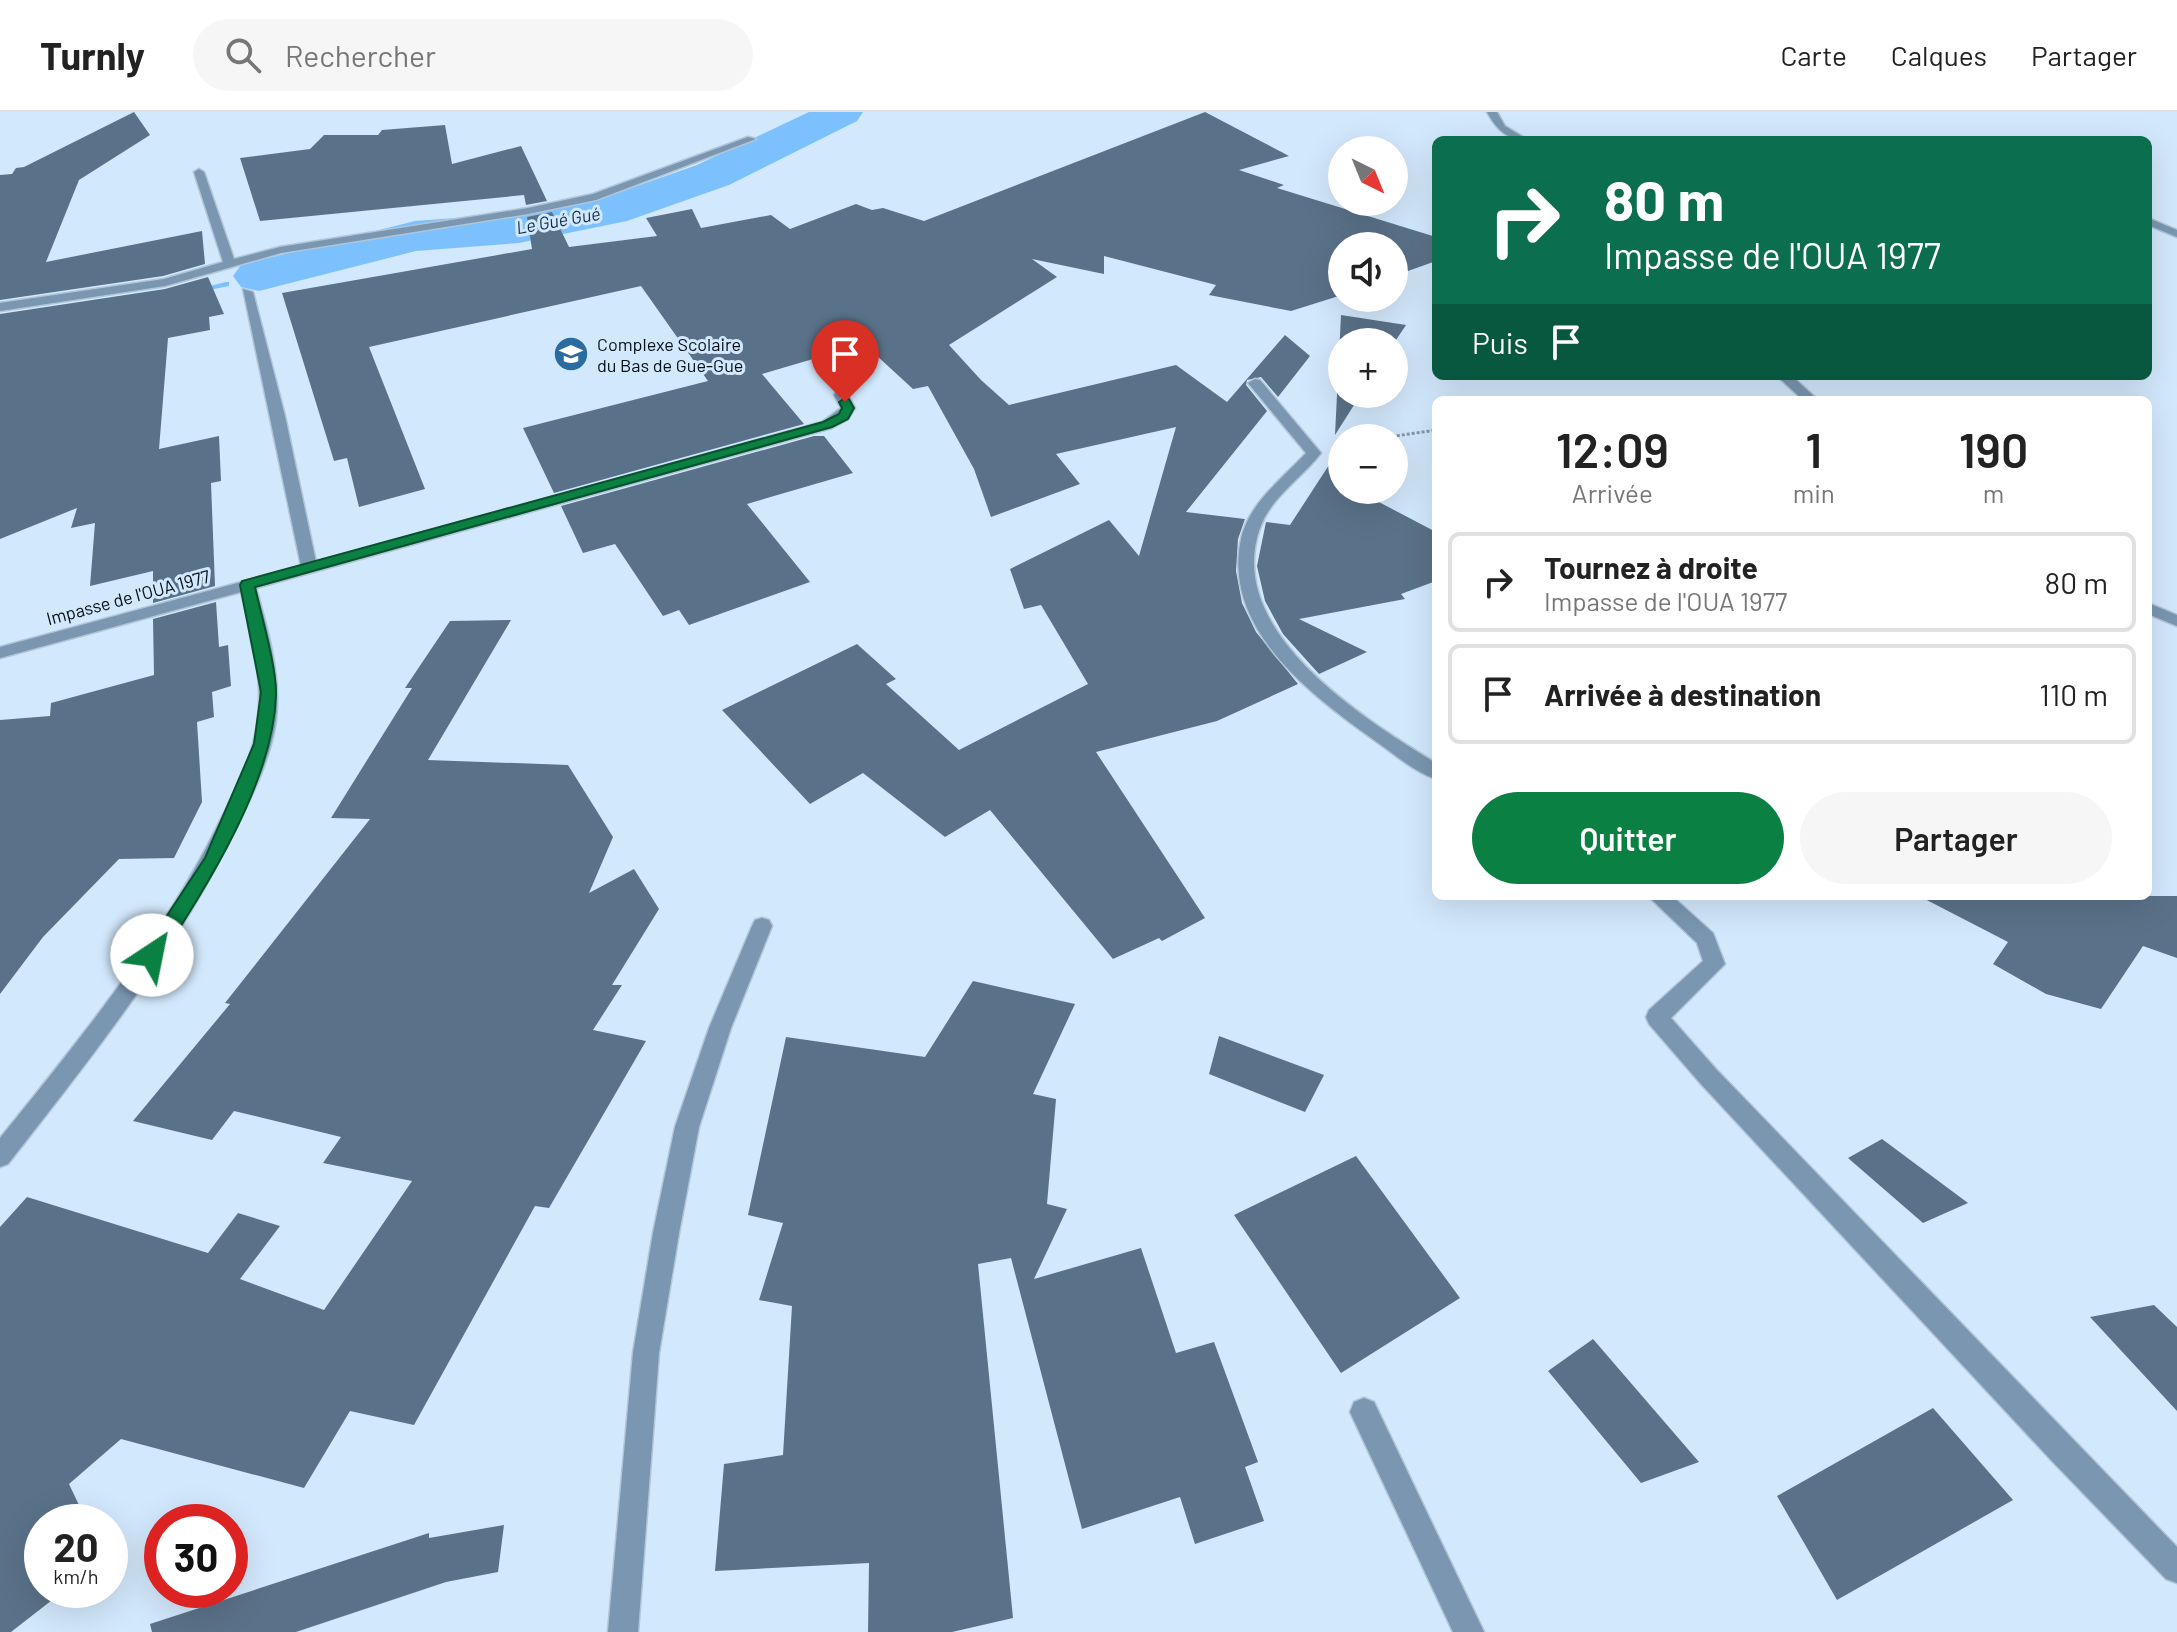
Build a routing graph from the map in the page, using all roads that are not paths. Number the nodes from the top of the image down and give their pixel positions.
1 (1492, 112) edge
2 (1516, 136) edge
3 (751, 139) dead end
4 (199, 172) dead end
5 (2152, 223) edge
6 (2177, 234) edge
7 (230, 266) junction
8 (247, 292) dead end
9 (0, 307) edge
10 (1788, 380) edge
11 (1255, 383) dead end
12 (841, 395) dead end
13 (1806, 396) edge
14 (309, 567) junction
15 (247, 585) junction
16 (2152, 610) edge
17 (2177, 621) edge
18 (0, 653) edge
19 (1432, 769) edge
20 (1662, 900) edge
21 (762, 926) dead end
22 (0, 1156) edge
23 (1364, 1412) dead end
24 (2177, 1568) edge
25 (623, 1632) edge
26 (1469, 1632) edge

1 - 2 street
3 - 7 street
4 - 7 street
5 - 6 street
7 - 9 street
8 - 14 street
10 - 13 street
11 - 19 street
12 - 14 street, Impasse de l'OUA 1977
14 - 15 street, Impasse de l'OUA 1977
15 - 18 street, Impasse de l'OUA 1977
15 - 22 street
16 - 17 street
20 - 24 street
21 - 25 street
23 - 26 street

